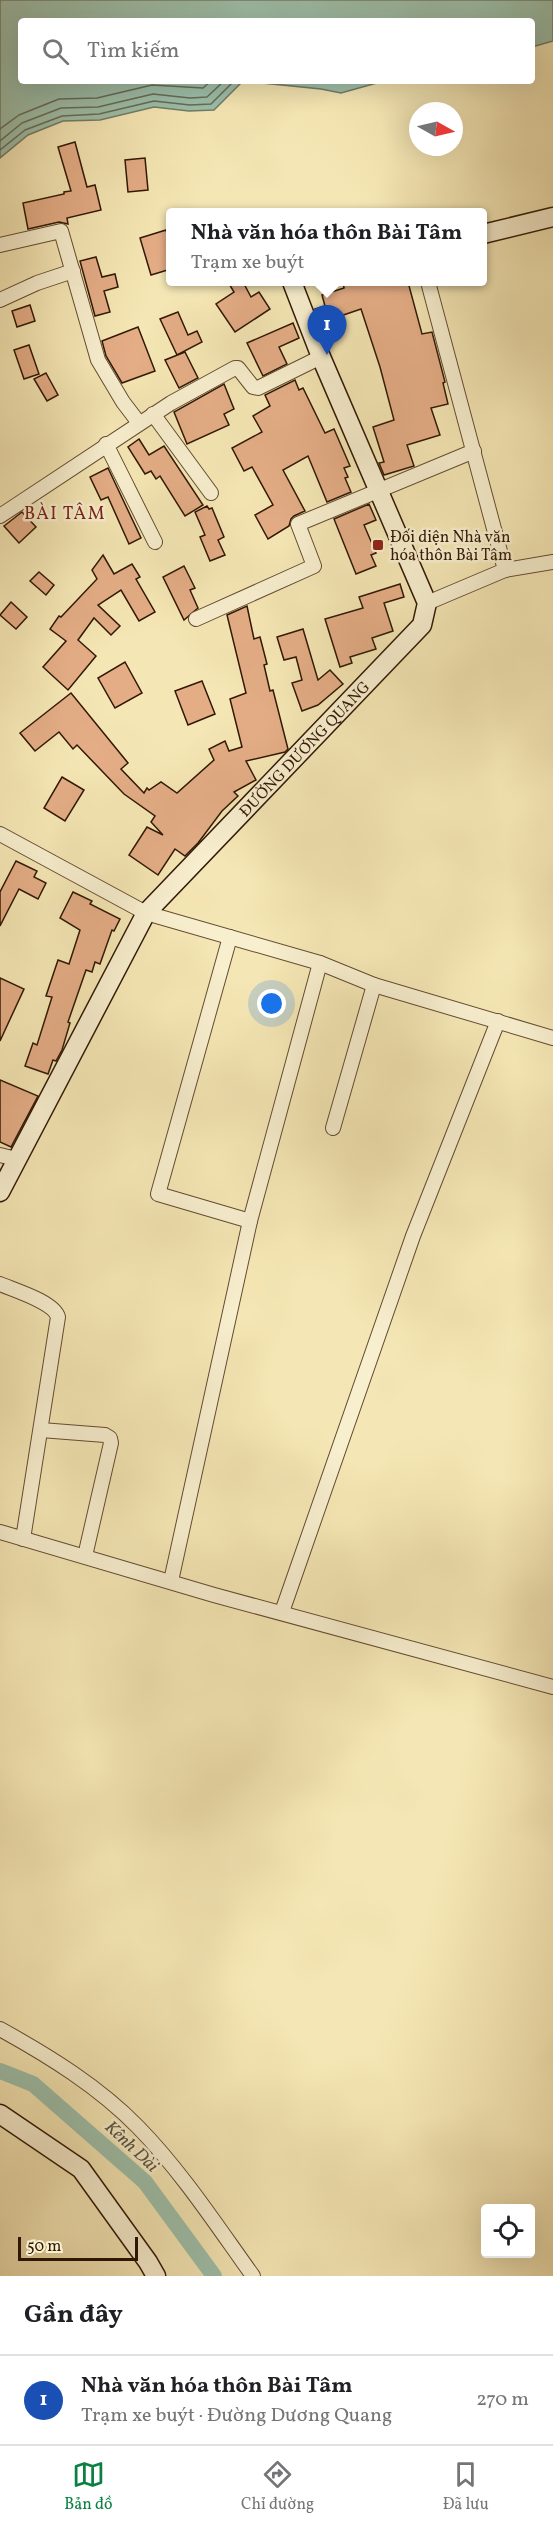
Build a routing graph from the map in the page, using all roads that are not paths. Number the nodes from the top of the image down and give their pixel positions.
1 (553, 217) edge
2 (487, 233) edge
3 (0, 245) edge
4 (73, 271) junction
5 (294, 286) edge
6 (429, 286) edge
7 (0, 300) edge
8 (321, 357) junction
9 (153, 414) junction
10 (140, 423) junction
11 (106, 444) junction
12 (474, 451) junction
13 (378, 491) junction
14 (211, 493) dead end
15 (0, 516) edge
16 (155, 542) dead end
17 (553, 562) edge
18 (505, 570) junction
19 (427, 603) junction
20 (196, 619) dead end
21 (0, 834) edge
22 (146, 913) junction
23 (230, 937) junction
24 (320, 963) junction
25 (374, 985) junction
26 (498, 1021) junction
27 (553, 1038) edge
28 (333, 1128) dead end
29 (8, 1157) edge
30 (0, 1192) edge
31 (250, 1221) junction
32 (0, 1284) edge
33 (41, 1430) junction
34 (0, 1532) edge
35 (23, 1539) junction
36 (85, 1557) junction
37 (171, 1581) junction
38 (282, 1612) junction
39 (553, 1688) edge
40 (0, 2029) edge
41 (0, 2114) edge
42 (156, 2276) edge
43 (253, 2276) edge

1 - 2 street
3 - 4 street
4 - 7 street
4 - 10 street
5 - 8 street
6 - 12 street
8 - 9 street
8 - 13 street
9 - 10 street
9 - 14 street
10 - 11 street
11 - 15 street
11 - 16 street
12 - 13 street
12 - 18 street
13 - 19 street
13 - 20 street
17 - 18 street
18 - 19 street
19 - 22 street, ĐƯỜNG DƯƠNG QUANG
21 - 22 street
22 - 23 street
22 - 29 street, ĐƯỜNG DƯƠNG QUANG
23 - 24 street
23 - 31 street
24 - 25 street
24 - 31 street
25 - 26 street
25 - 28 street
26 - 27 street
26 - 38 street
29 - 30 street, ĐƯỜNG DƯƠNG QUANG
31 - 37 street
32 - 33 street
33 - 35 street
33 - 36 street
34 - 35 street
35 - 36 street
36 - 37 street
37 - 38 street
38 - 39 street
40 - 43 street
41 - 42 street

